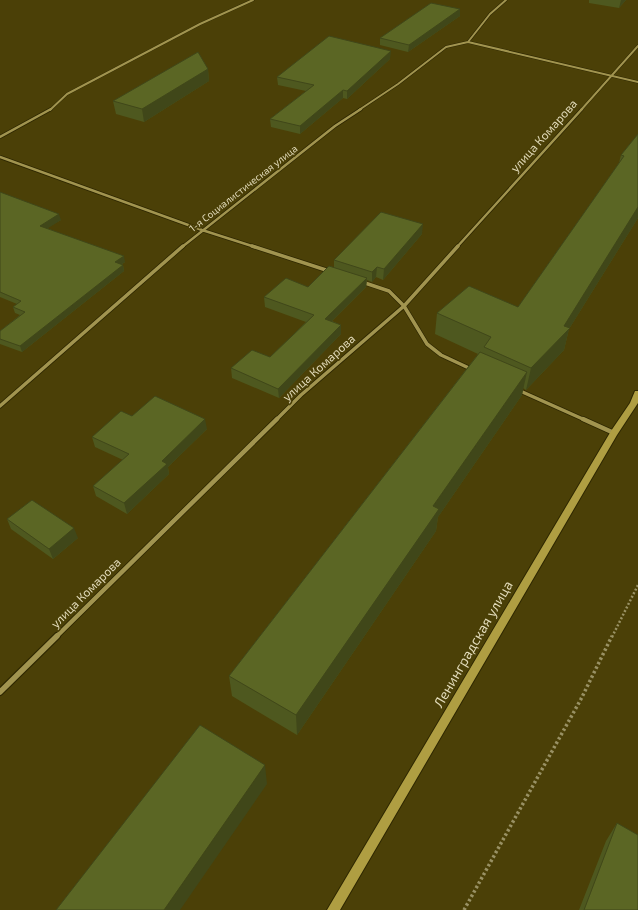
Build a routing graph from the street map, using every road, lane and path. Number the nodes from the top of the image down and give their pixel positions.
1 (253, 0) edge
2 (506, 0) edge
3 (468, 42) junction
4 (638, 46) edge
5 (612, 75) junction
6 (638, 82) edge
7 (0, 137) edge
8 (0, 157) edge
9 (202, 230) junction
10 (336, 274) edge
11 (359, 281) edge
12 (404, 306) junction
13 (477, 371) edge
14 (513, 387) edge
15 (638, 393) edge
16 (0, 406) edge
17 (614, 432) junction
18 (638, 585) edge
19 (0, 692) edge
20 (333, 910) edge
21 (464, 910) edge

1 - 7 street
2 - 3 street
3 - 5 street
3 - 9 street, 1-я Социалистическая улица
4 - 5 street, улица Комарова
5 - 6 street
5 - 12 street, улица Комарова
8 - 9 street
9 - 10 street
9 - 16 street, 1-я Социалистическая улица
11 - 12 street
12 - 13 street
12 - 19 street, улица Комарова
14 - 17 street
15 - 17 main road, Ленинградская улица
17 - 20 main road, Ленинградская улица
18 - 21 path

